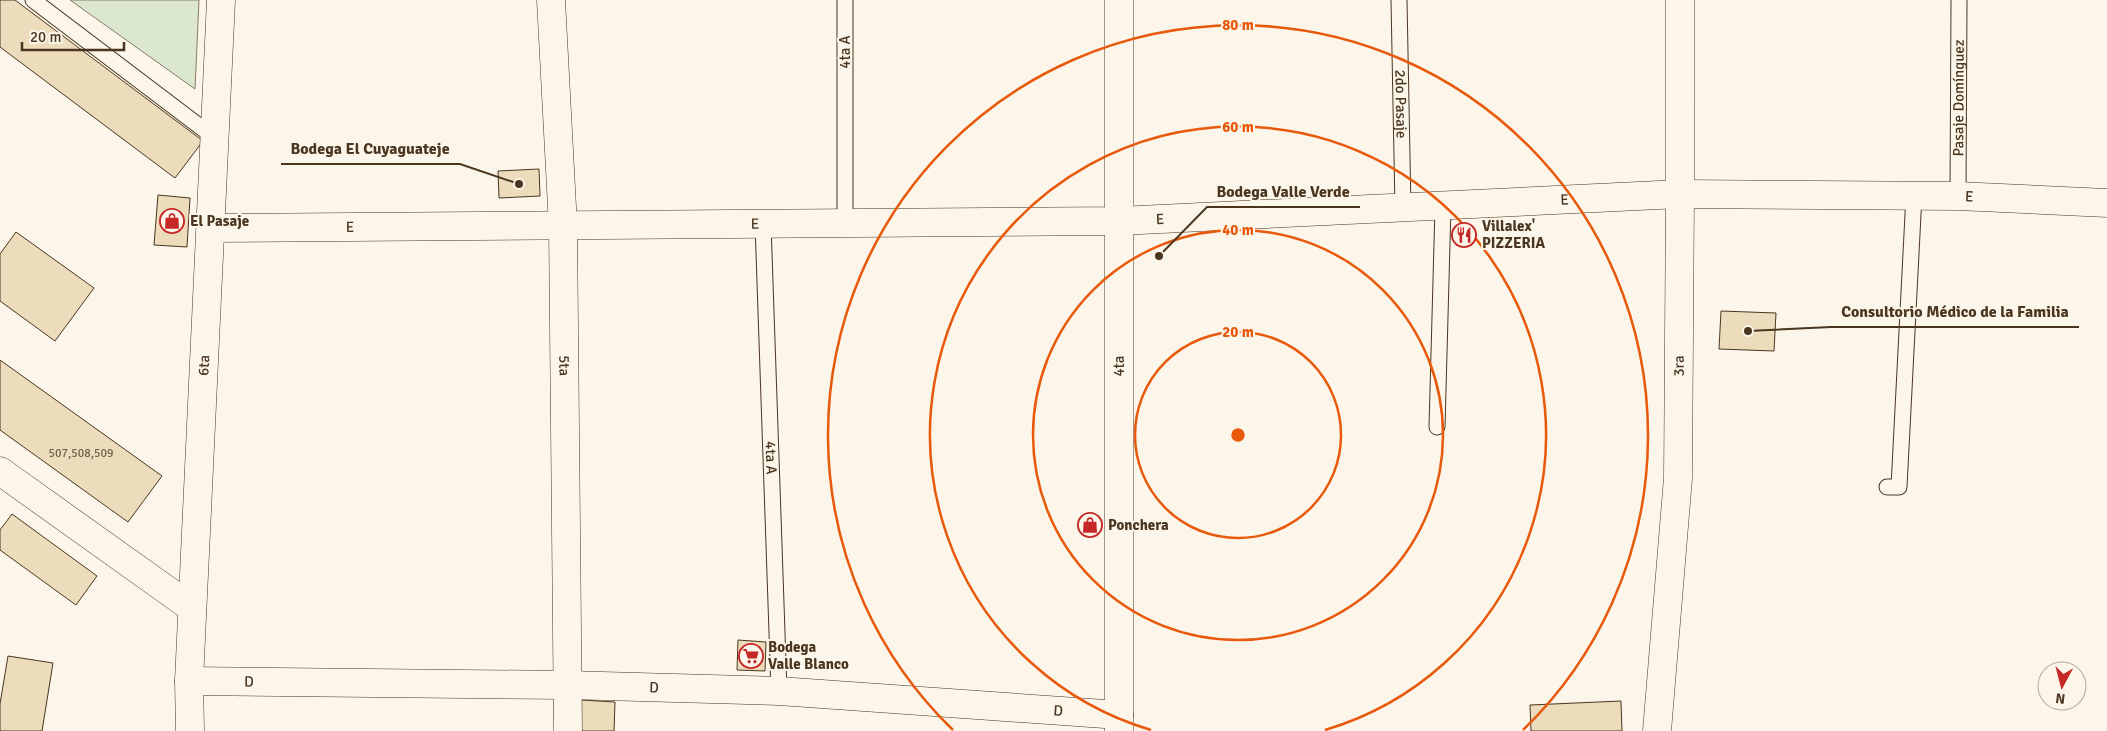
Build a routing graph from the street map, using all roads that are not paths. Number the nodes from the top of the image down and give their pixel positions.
1 (33, 0) edge
2 (220, 0) edge
3 (551, 0) edge
4 (845, 0) edge
5 (1119, 0) edge
6 (1399, 0) edge
7 (1680, 0) edge
8 (1959, 0) edge
9 (215, 138) junction
10 (1680, 194) junction
11 (1914, 195) junction
12 (1958, 196) junction
13 (2107, 204) edge
14 (1443, 207) junction
15 (1403, 209) junction
16 (1119, 221) junction
17 (845, 223) junction
18 (763, 224) junction
19 (562, 226) junction
20 (211, 228) junction
21 (1438, 427) dead end
22 (0, 471) edge
23 (1888, 487) dead end
24 (192, 608) junction
25 (189, 681) junction
26 (567, 685) junction
27 (779, 691) junction
28 (1119, 723) edge
29 (190, 731) edge
30 (568, 731) edge
31 (1657, 731) edge

1 - 9 lane
2 - 9 street, 6ta
3 - 19 street, 5ta
4 - 17 lane, 4ta A
5 - 16 street, 4ta
6 - 15 lane, 2do Pasaje
7 - 10 street, 3ra
8 - 12 lane, Pasaje Domínguez
9 - 20 street, 6ta
10 - 11 street, E
10 - 14 street, E
10 - 31 street, 3ra
11 - 12 street, E
11 - 23 lane
12 - 13 street, E
14 - 15 street, E
14 - 21 lane
15 - 16 street, E
16 - 17 street, E
16 - 28 street, 4ta
17 - 18 street, E
18 - 19 street, E
18 - 27 lane, 4ta A
19 - 20 street, E
19 - 26 street, 5ta
20 - 24 street, 6ta
22 - 24 street
24 - 25 street, 6ta
25 - 26 street, D
25 - 29 street, 6ta
26 - 27 street, D
26 - 30 street, 5ta
27 - 28 street, D

